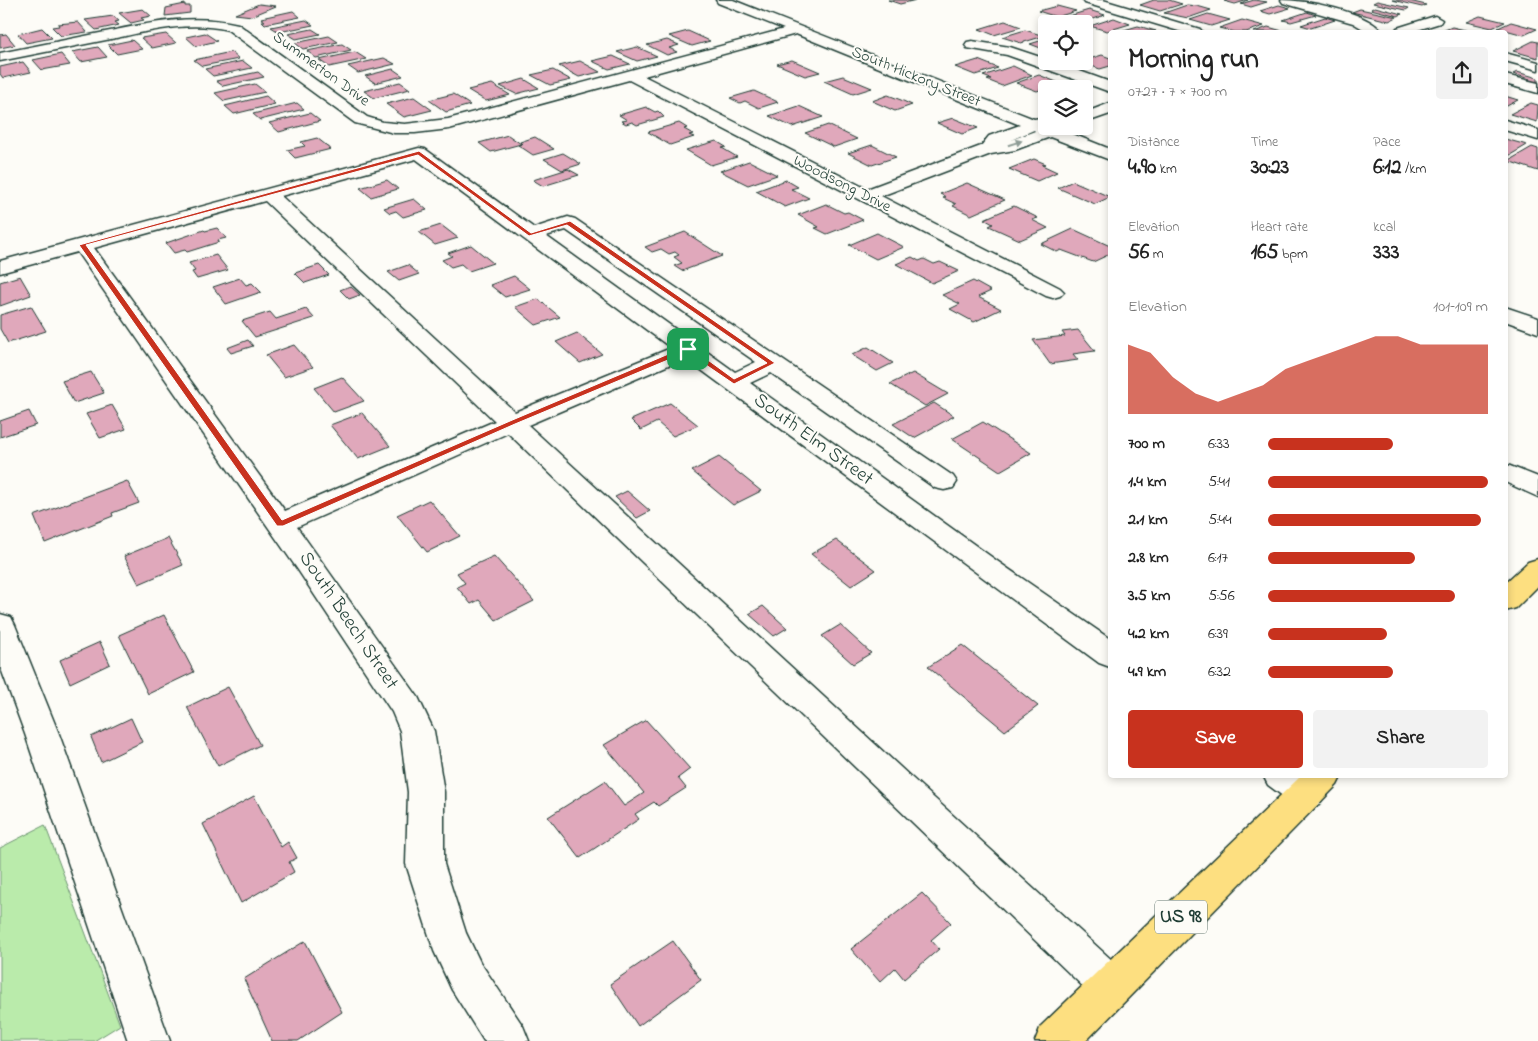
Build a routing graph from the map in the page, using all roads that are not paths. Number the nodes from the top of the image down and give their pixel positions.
1 (722, 0) edge
2 (1089, 0) edge
3 (1287, 0) edge
4 (1340, 0) edge
5 (1318, 8) junction
6 (1435, 20) dead end
7 (797, 30) junction
8 (1188, 30) edge
9 (1373, 30) edge
10 (1404, 30) edge
11 (972, 44) dead end
12 (0, 57) edge
13 (1508, 58) edge
14 (1538, 66) edge
15 (631, 75) junction
16 (1508, 80) edge
17 (1508, 84) edge
18 (1108, 86) edge
19 (1538, 88) edge
20 (1538, 92) edge
21 (1108, 97) edge
22 (1093, 103) edge
23 (1108, 109) edge
24 (1093, 115) edge
25 (1038, 122) edge
26 (1508, 126) edge
27 (1038, 129) edge
28 (1068, 135) edge
29 (1538, 135) edge
30 (1108, 154) edge
31 (267, 193) junction
32 (866, 196) junction
33 (531, 235) junction
34 (82, 245) junction
35 (0, 267) edge
36 (1053, 292) dead end
37 (1508, 313) edge
38 (1538, 326) edge
39 (688, 349) junction
40 (772, 363) junction
41 (734, 382) junction
42 (513, 422) junction
43 (944, 482) dead end
44 (280, 524) junction
45 (1538, 568) edge
46 (1508, 597) edge
47 (0, 625) edge
48 (1108, 654) edge
49 (1304, 781) edge
50 (1111, 986) junction
51 (149, 1041) edge
52 (508, 1041) edge
53 (1056, 1041) edge

1 - 7 street, South Hickory Street
2 - 8 street
3 - 5 street
4 - 5 street
5 - 9 street
6 - 10 street
7 - 15 street, Summerton Drive
7 - 25 street, South Hickory Street
11 - 18 street
12 - 15 street, Summerton Drive
13 - 14 street
15 - 32 street, Woodsong Drive
16 - 19 street
17 - 20 street
21 - 22 street
23 - 24 street
26 - 29 street
27 - 32 street
28 - 30 street, South Hickory Street
31 - 33 street, South Elm Street
31 - 34 street
31 - 42 street
32 - 36 street, Woodsong Drive
33 - 39 street, South Elm Street
33 - 40 street
34 - 35 street
34 - 44 street, South Beech Street
37 - 38 street
39 - 41 street, South Elm Street
39 - 42 street
40 - 41 street
40 - 43 street
41 - 48 street, South Elm Street
42 - 44 street
42 - 50 street
44 - 52 street, South Beech Street
45 - 46 main road
47 - 51 street
49 - 50 main road, US 98
50 - 53 main road, US 98

